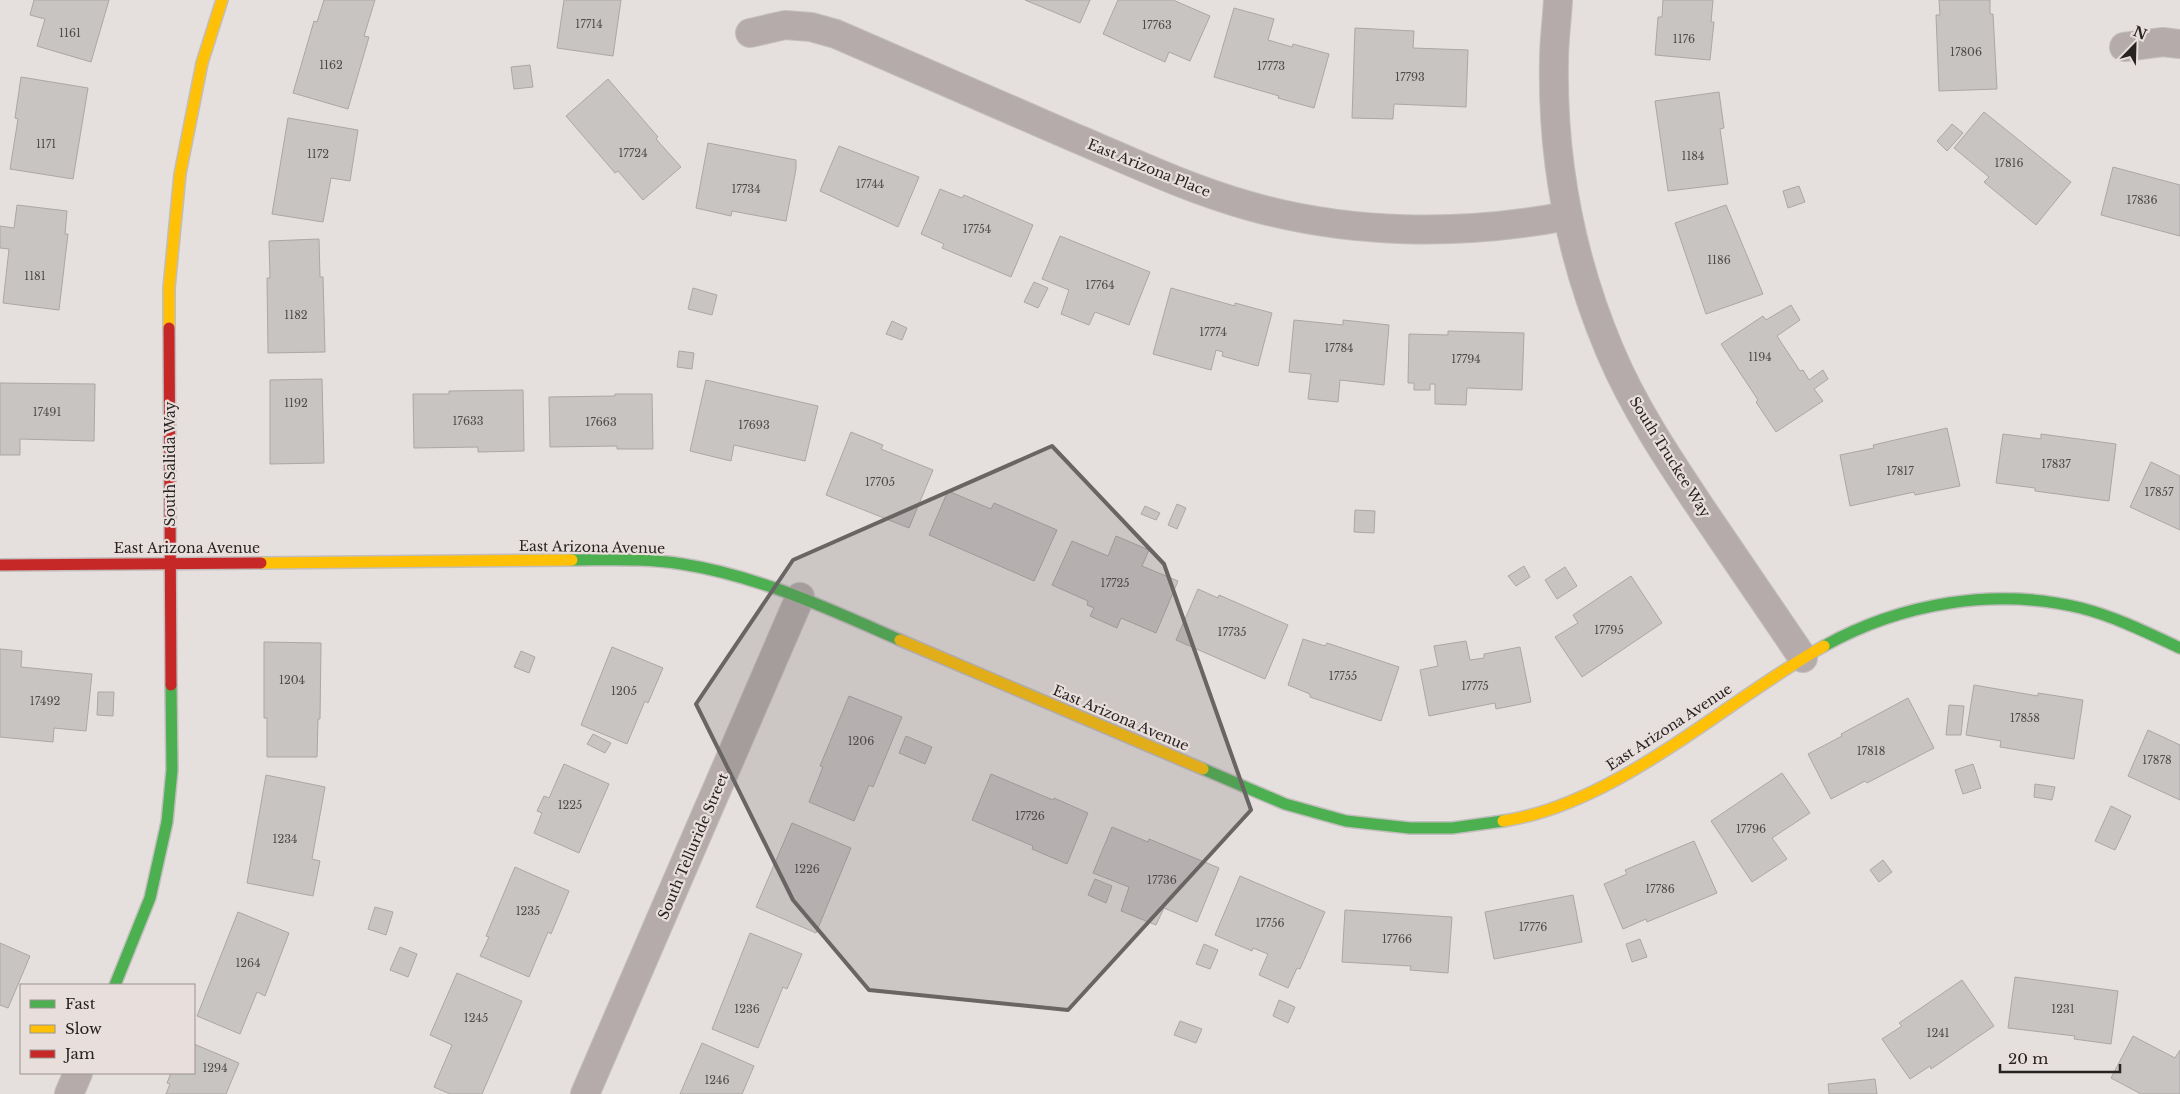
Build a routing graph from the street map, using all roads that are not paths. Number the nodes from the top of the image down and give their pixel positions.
1 (222, 0) edge
2 (1558, 0) edge
3 (750, 32) dead end
4 (2180, 44) edge
5 (2124, 47) dead end
6 (1567, 216) junction
7 (170, 564) junction
8 (0, 565) edge
9 (800, 597) junction
10 (2180, 648) edge
11 (1803, 658) junction
12 (115, 984) edge
13 (78, 1074) edge
14 (69, 1094) edge
15 (585, 1094) edge

1 - 7 street, South Salida Way
2 - 6 street, South Truckee Way
3 - 6 street, East Arizona Place
4 - 5 street
6 - 11 street, South Truckee Way
7 - 8 street, East Arizona Avenue
7 - 9 street, East Arizona Avenue
7 - 12 street, South Salida Way
9 - 11 street, East Arizona Avenue
9 - 15 street, South Telluride Street
10 - 11 street, East Arizona Avenue
13 - 14 street

